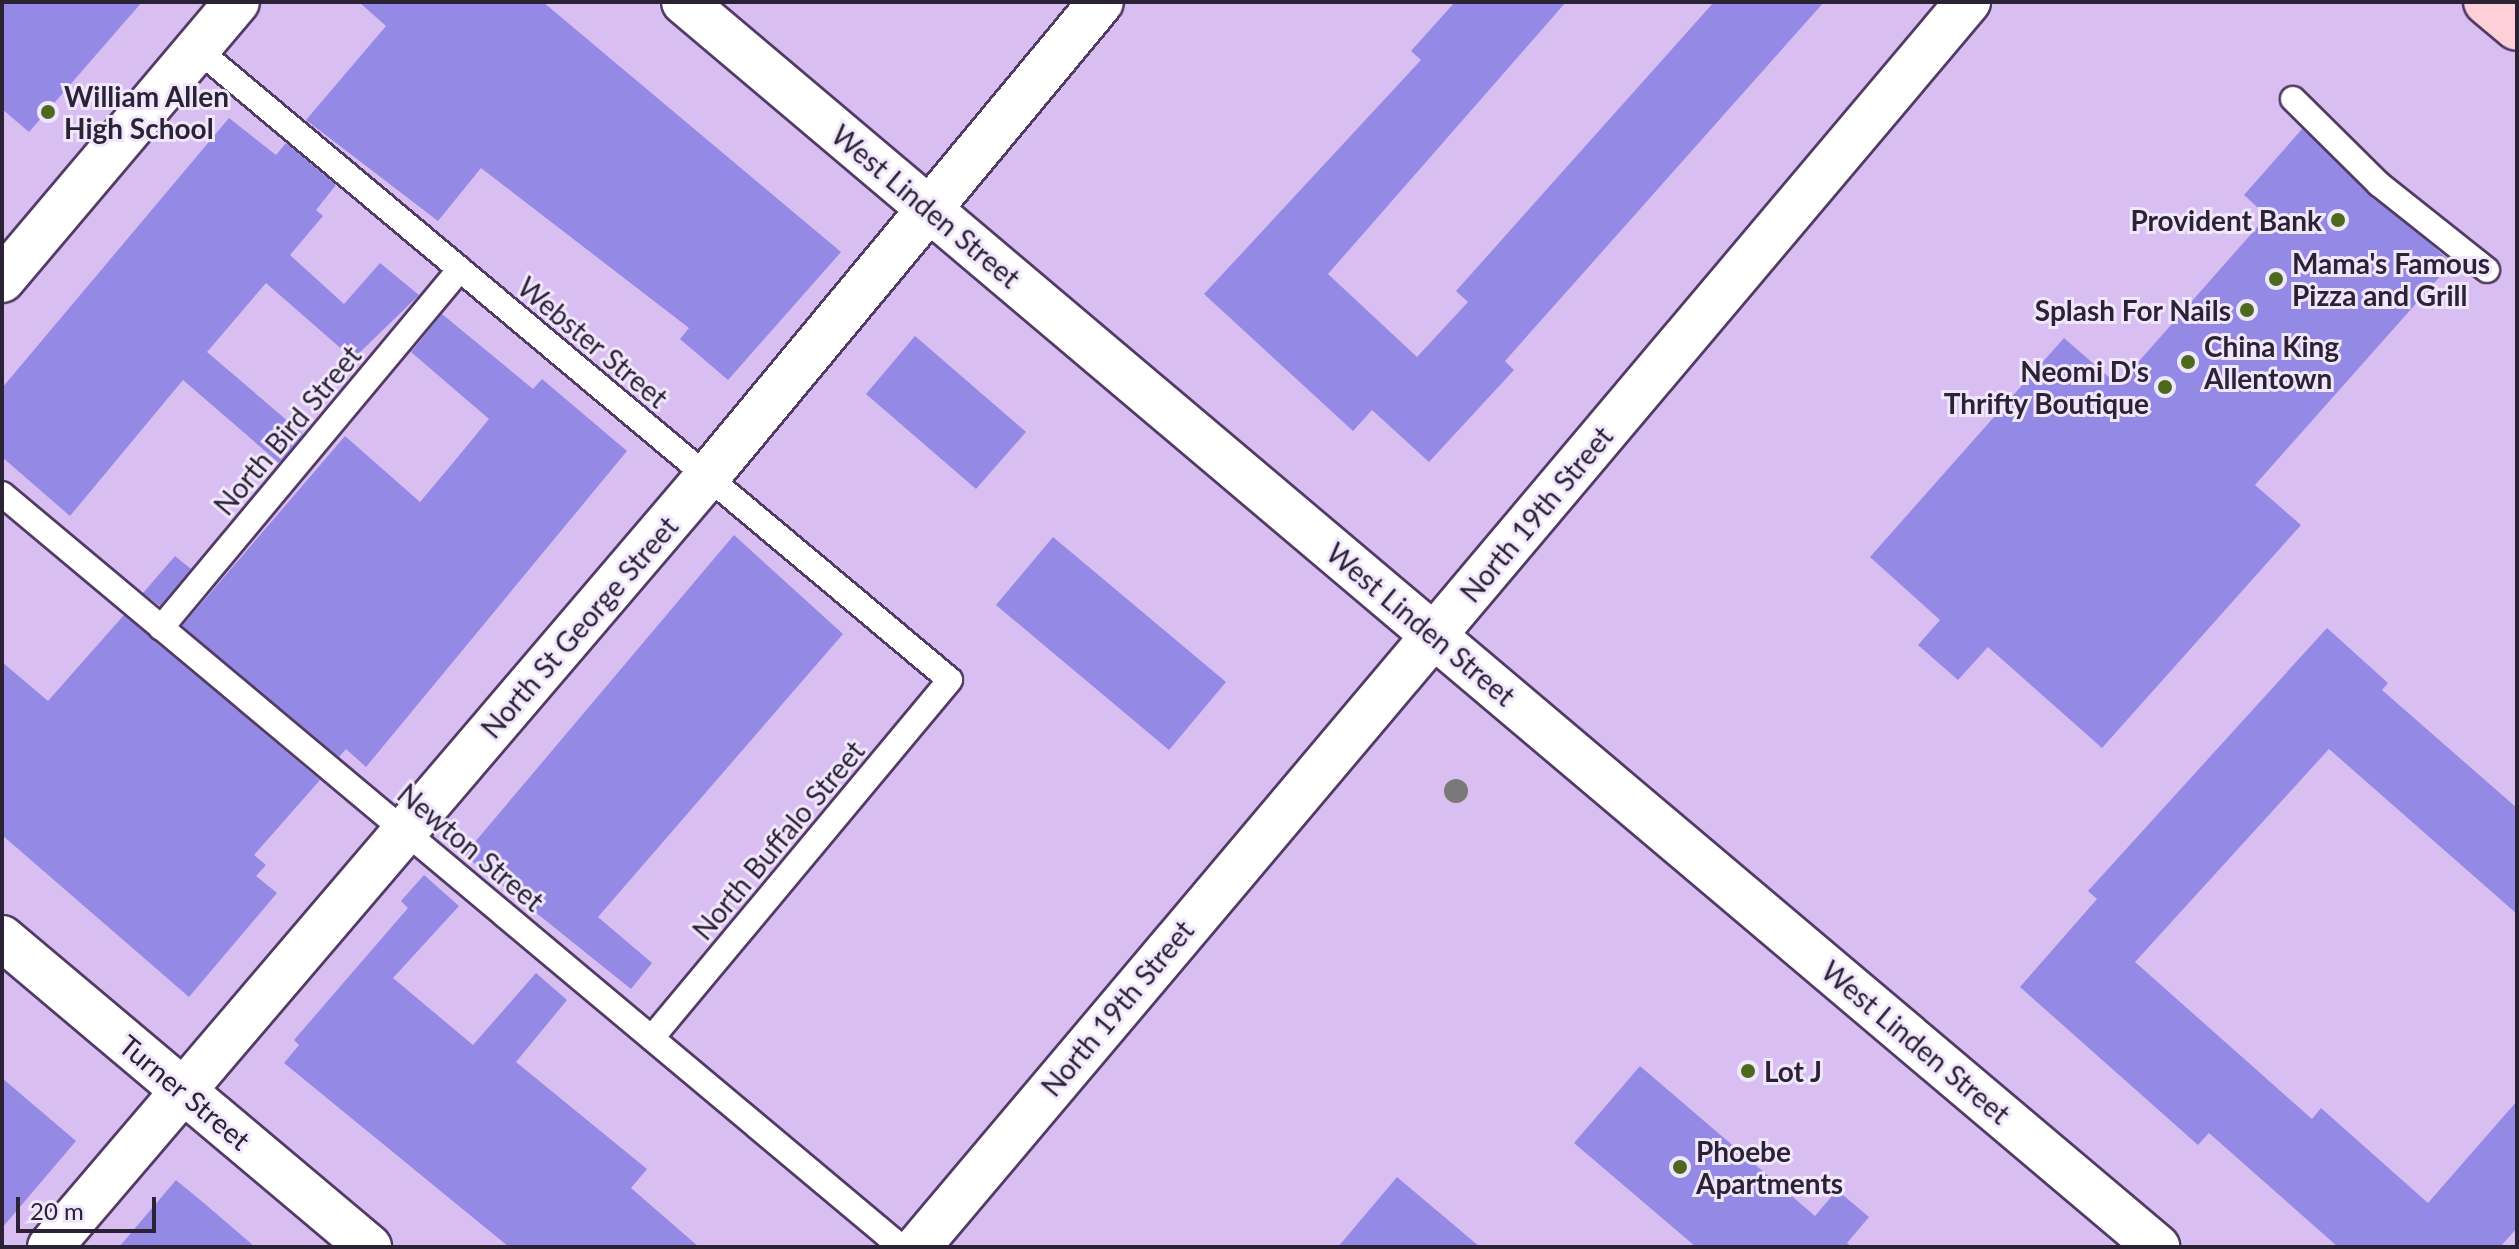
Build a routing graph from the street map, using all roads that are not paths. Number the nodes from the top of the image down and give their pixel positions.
1 (237, 2) edge
2 (684, 2) edge
3 (1101, 2) edge
4 (2486, 2) edge
5 (1951, 8) edge
6 (2517, 28) edge
7 (197, 49) junction
8 (2293, 99) dead end
9 (927, 207) junction
10 (460, 269) junction
11 (2487, 270) dead end
12 (2, 280) edge
13 (707, 477) junction
14 (2, 494) edge
15 (161, 628) junction
16 (1434, 635) junction
17 (950, 680) joint
18 (404, 830) junction
19 (2, 938) edge
20 (652, 1038) junction
21 (182, 1090) junction
22 (50, 1247) edge
23 (369, 1247) edge
24 (901, 1247) edge
25 (918, 1247) edge
26 (2157, 1247) edge

1 - 7 street
2 - 9 street, West Linden Street
3 - 9 street, North St George Street
4 - 6 main road
5 - 16 street, North 19th Street
7 - 10 lane, Webster Street
7 - 12 street
8 - 11 lane
9 - 13 street, North St George Street
9 - 16 street, West Linden Street
10 - 13 lane, Webster Street
10 - 15 lane, North Bird Street
13 - 17 lane, Webster Street
13 - 18 street, North St George Street
14 - 15 lane, Newton Street
15 - 18 lane, Newton Street
16 - 25 street, North 19th Street
16 - 26 street, West Linden Street
17 - 20 lane, North Buffalo Street
18 - 20 lane, Newton Street
18 - 21 street, North St George Street
19 - 21 street, Turner Street
20 - 24 lane, Newton Street
21 - 22 street, North St George Street
21 - 23 street, Turner Street

